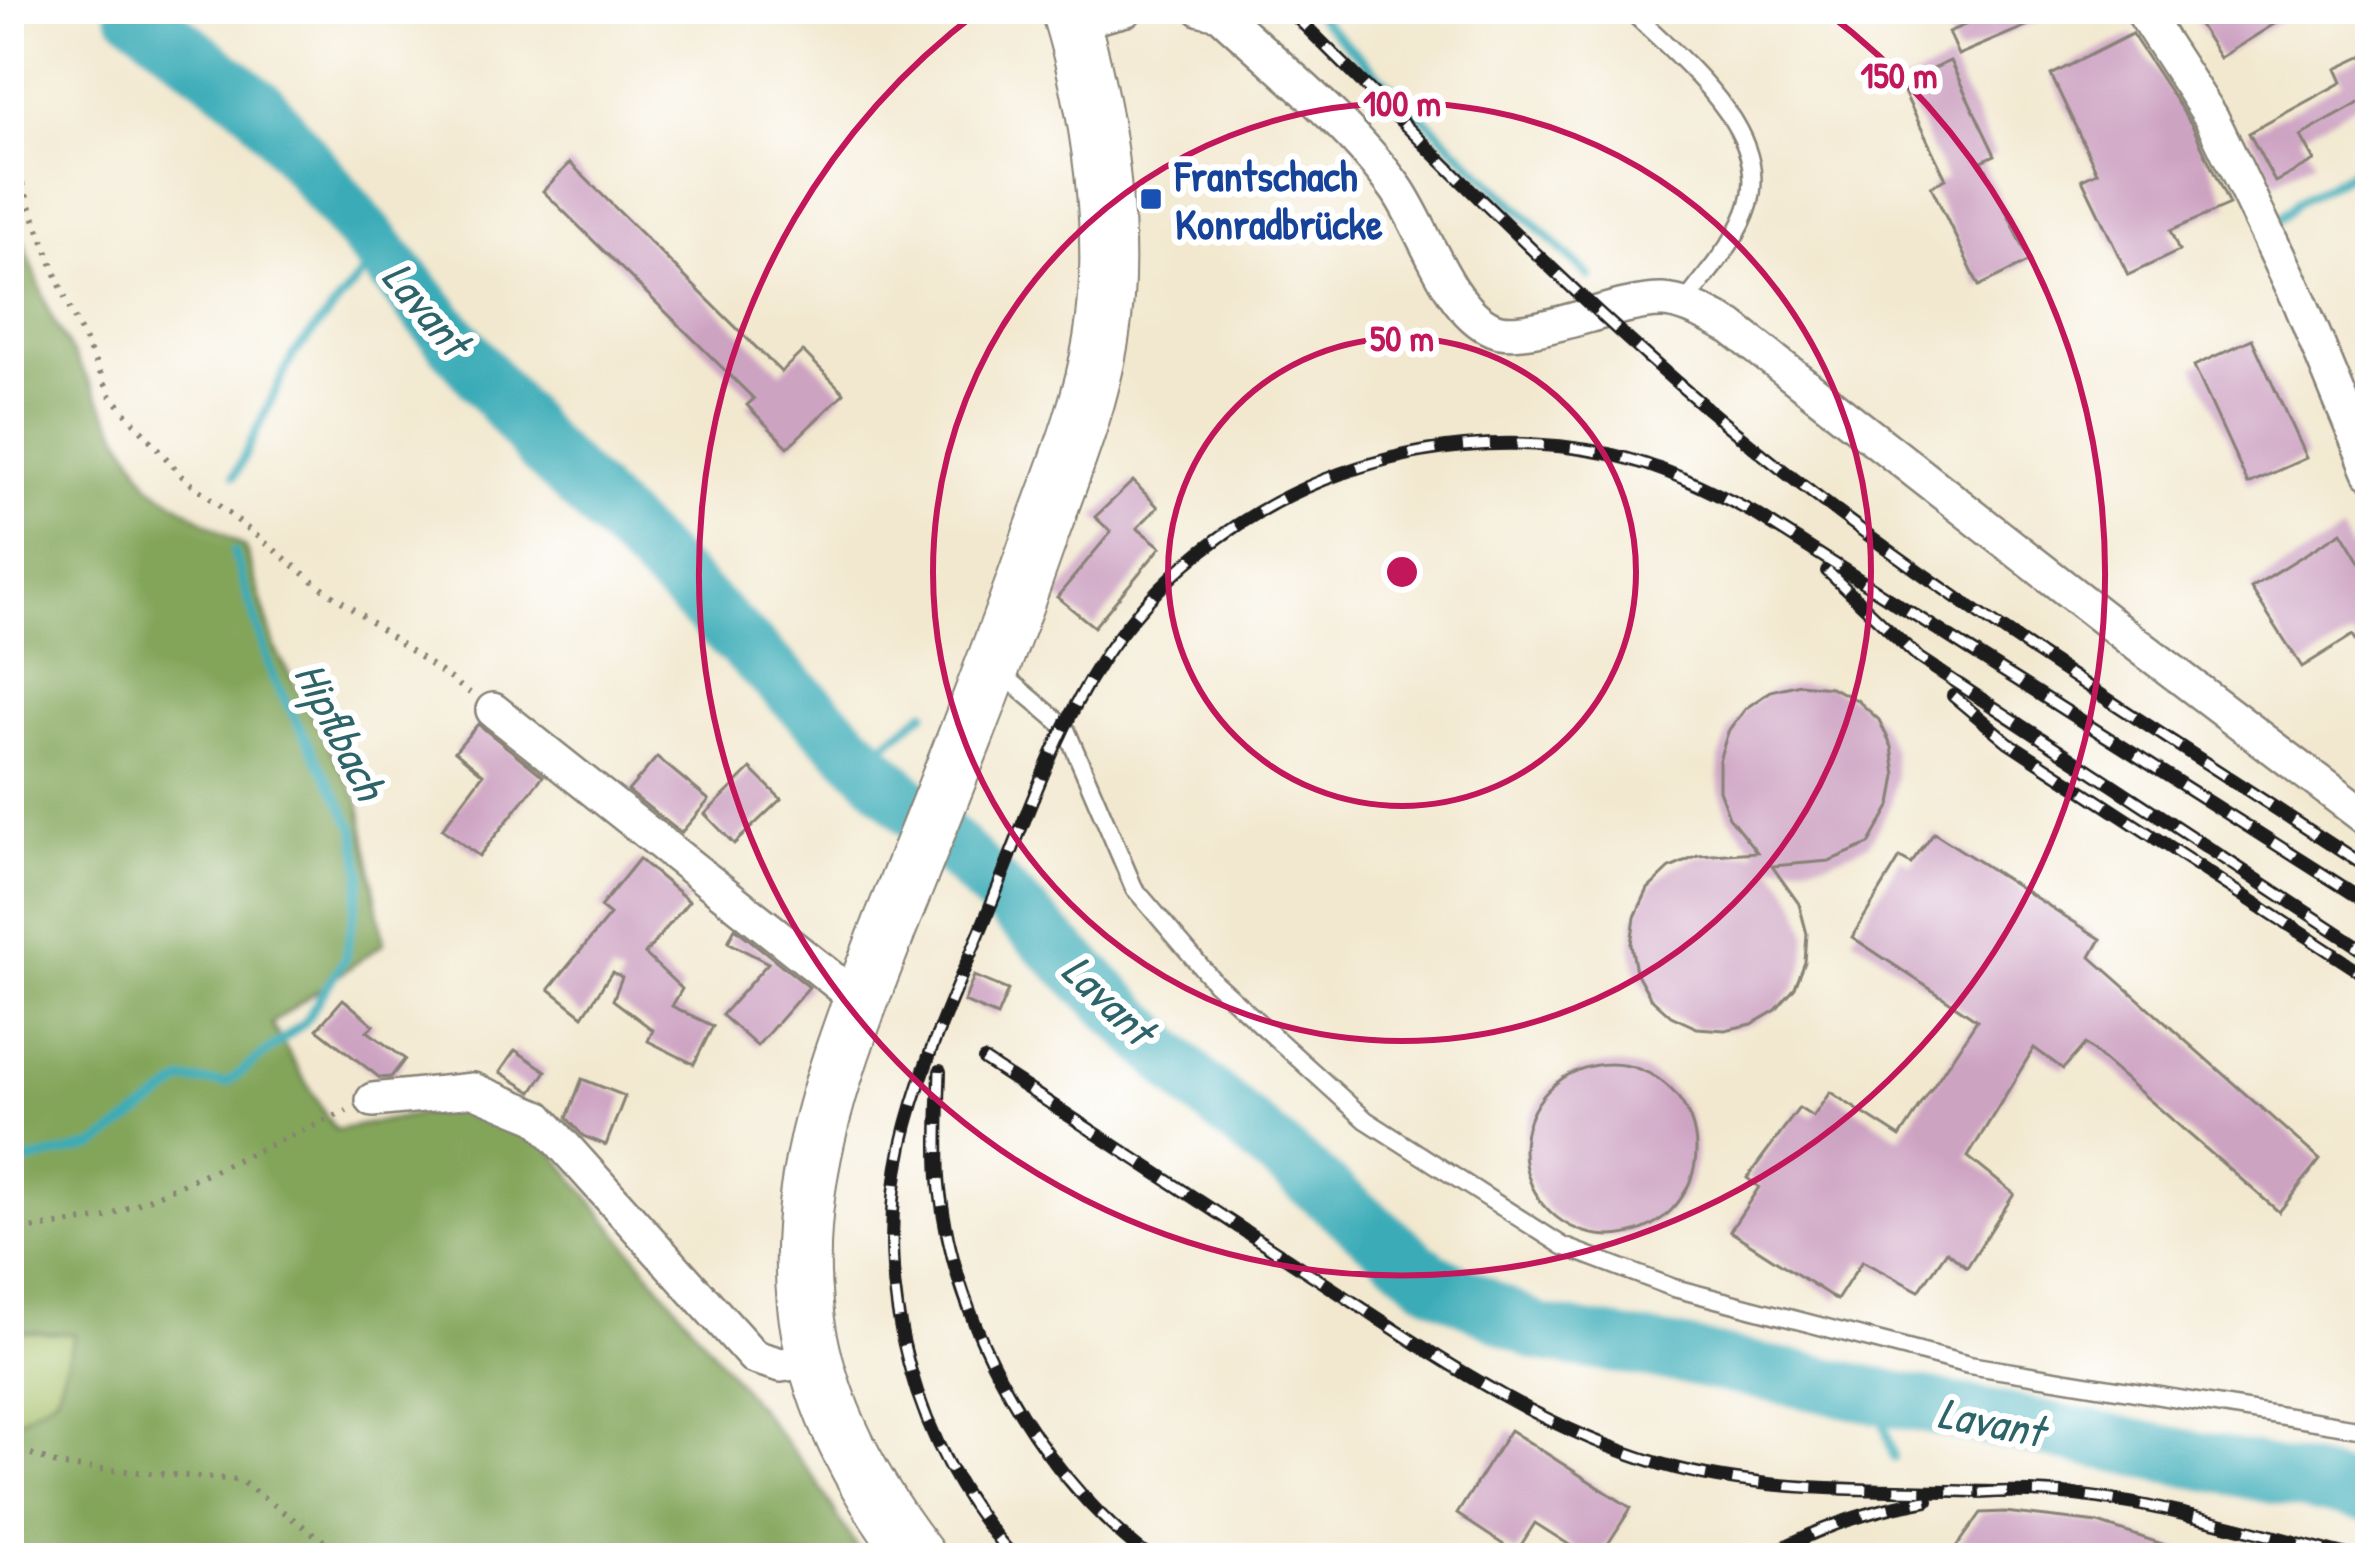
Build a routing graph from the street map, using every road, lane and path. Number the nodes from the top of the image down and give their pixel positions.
1 (1126, 9) edge
2 (1202, 9) edge
3 (1629, 9) edge
4 (2141, 9) edge
5 (1070, 16) edge
6 (9, 150) edge
7 (1684, 305) junction
8 (2370, 471) edge
9 (994, 666) junction
10 (493, 710) joint
11 (2370, 821) edge
12 (860, 1001) junction
13 (373, 1100) joint
14 (9, 1232) edge
15 (815, 1360) junction
16 (2370, 1430) edge
17 (9, 1445) edge
18 (347, 1558) edge
19 (918, 1558) edge

1 - 5 street
2 - 7 street
3 - 7 lane
4 - 8 street
5 - 9 main road
6 - 10 path
7 - 11 street
9 - 12 main road
9 - 16 lane
10 - 12 street
12 - 15 main road
13 - 14 path
13 - 15 street
15 - 19 main road
17 - 18 path

